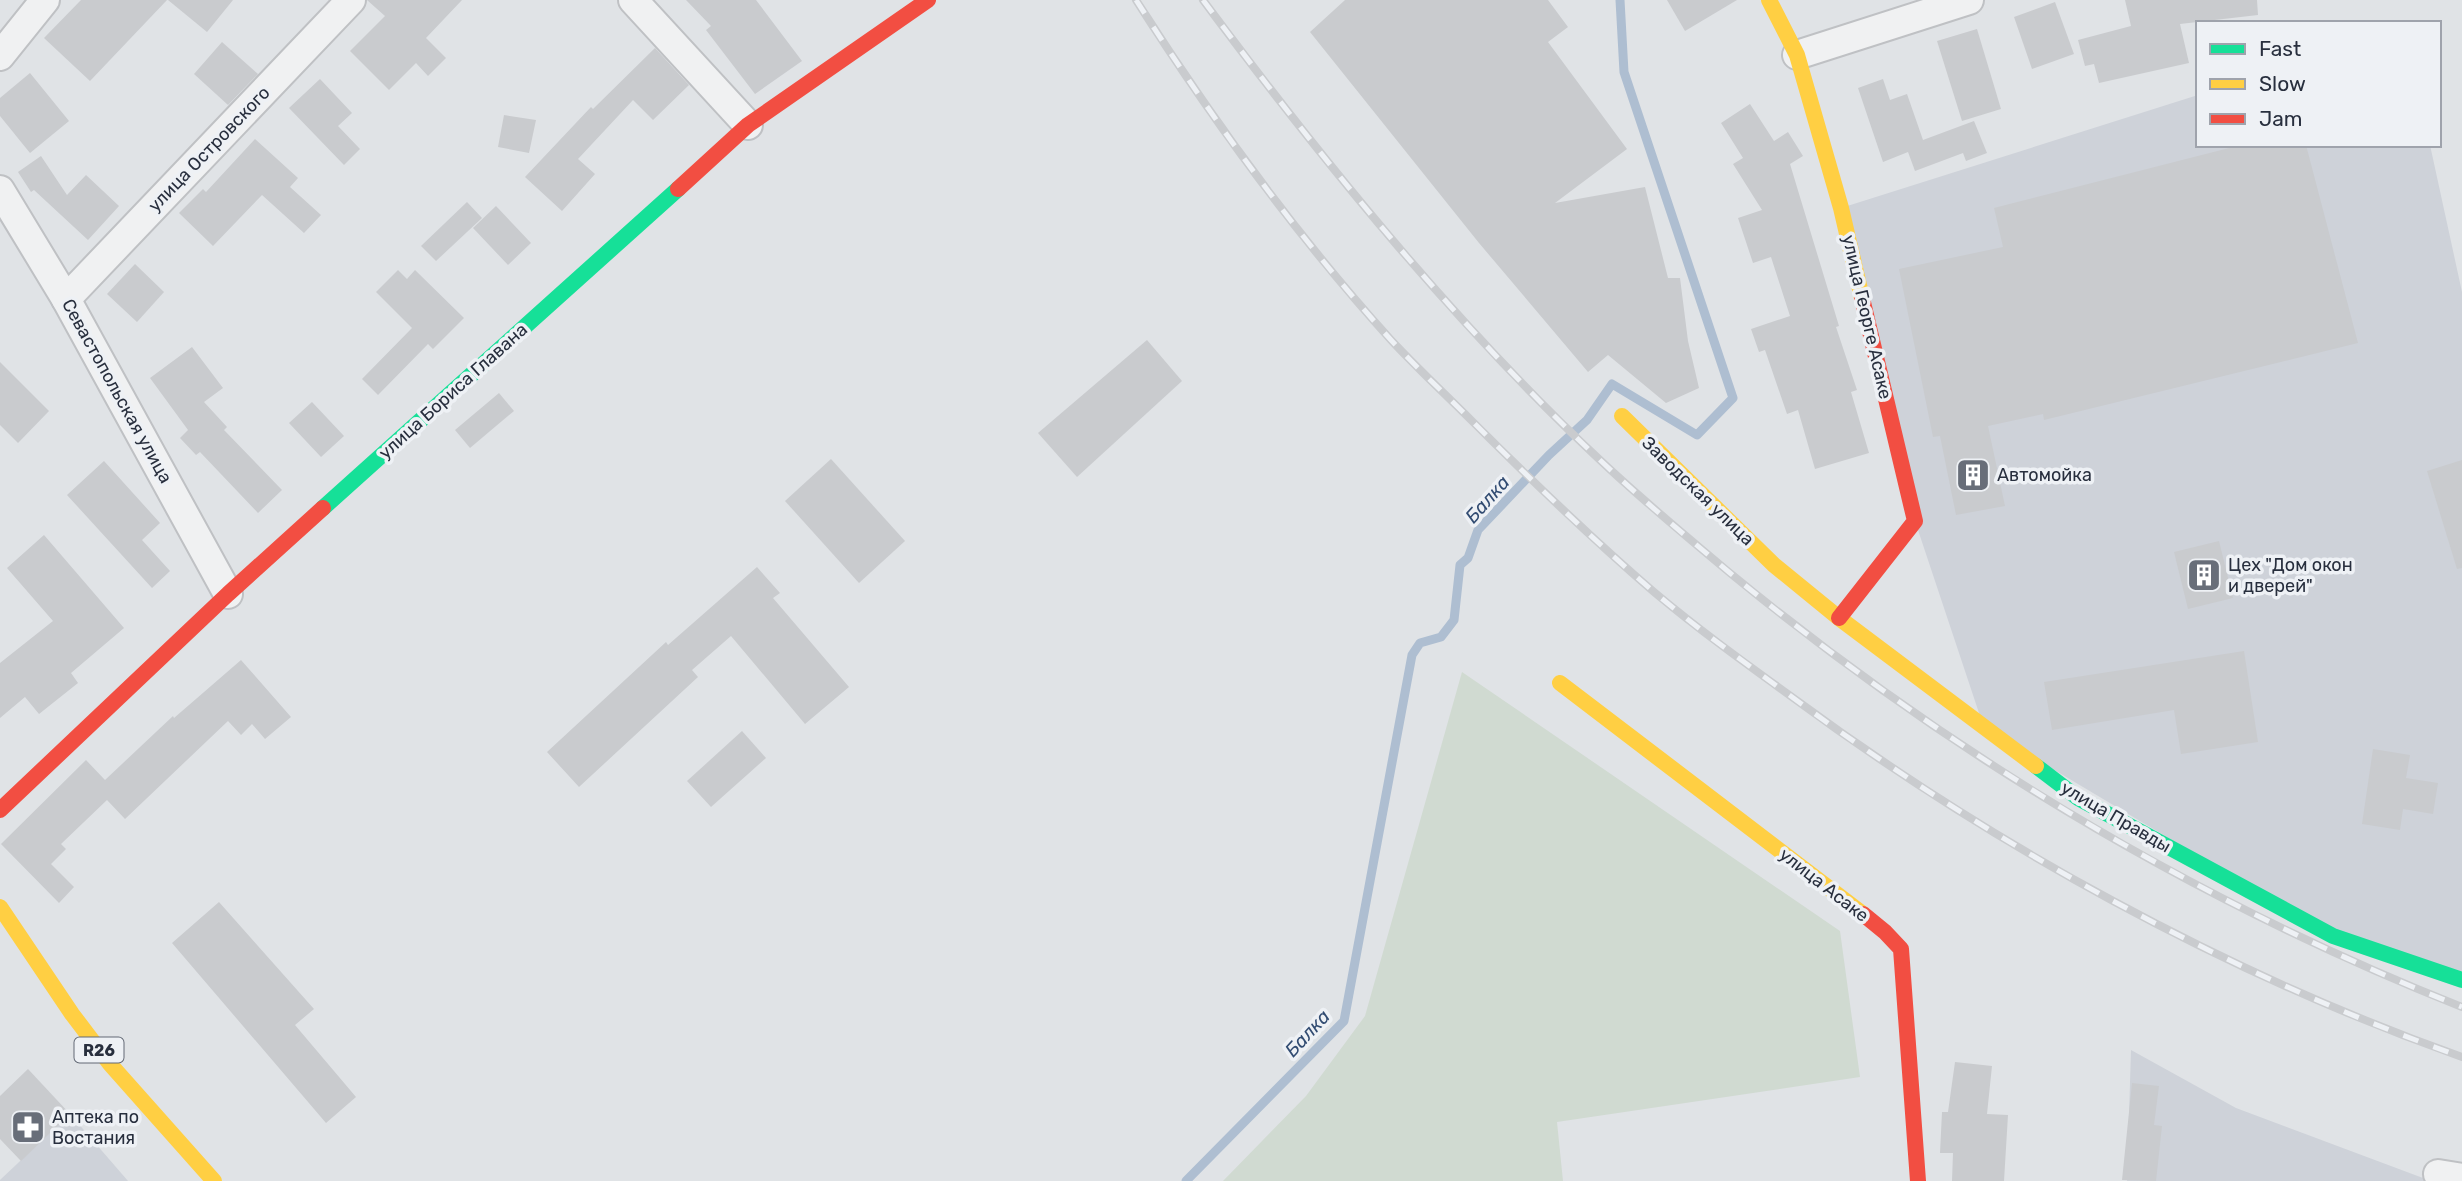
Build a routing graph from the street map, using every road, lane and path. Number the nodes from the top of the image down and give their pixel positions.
1 (45, 0) edge
2 (351, 0) edge
3 (633, 0) edge
4 (928, 0) edge
5 (1769, 0) edge
6 (1969, 0) edge
7 (1797, 55) junction
8 (0, 56) edge
9 (748, 125) junction
10 (0, 191) edge
11 (66, 299) junction
12 (1622, 416) dead end
13 (1774, 565) joint
14 (228, 594) junction
15 (1839, 618) junction
16 (1560, 683) dead end
17 (0, 810) edge
18 (0, 907) edge
19 (2462, 980) edge
20 (214, 1181) edge
21 (1918, 1181) edge

1 - 8 street
2 - 11 street, улица Островского
3 - 9 street
4 - 9 street, улица Бориса Главана
5 - 7 street, улица Георге Асаке
6 - 7 street
7 - 15 street, улица Георге Асаке
9 - 14 street, улица Бориса Главана
10 - 11 street, Севастопольская улица
11 - 14 street, Севастопольская улица
12 - 13 street, Заводская улица
13 - 15 street, улица Правды
14 - 17 street, улица Бориса Главана
15 - 19 street, улица Правды
16 - 21 street, улица Асаке
18 - 20 street, R26

